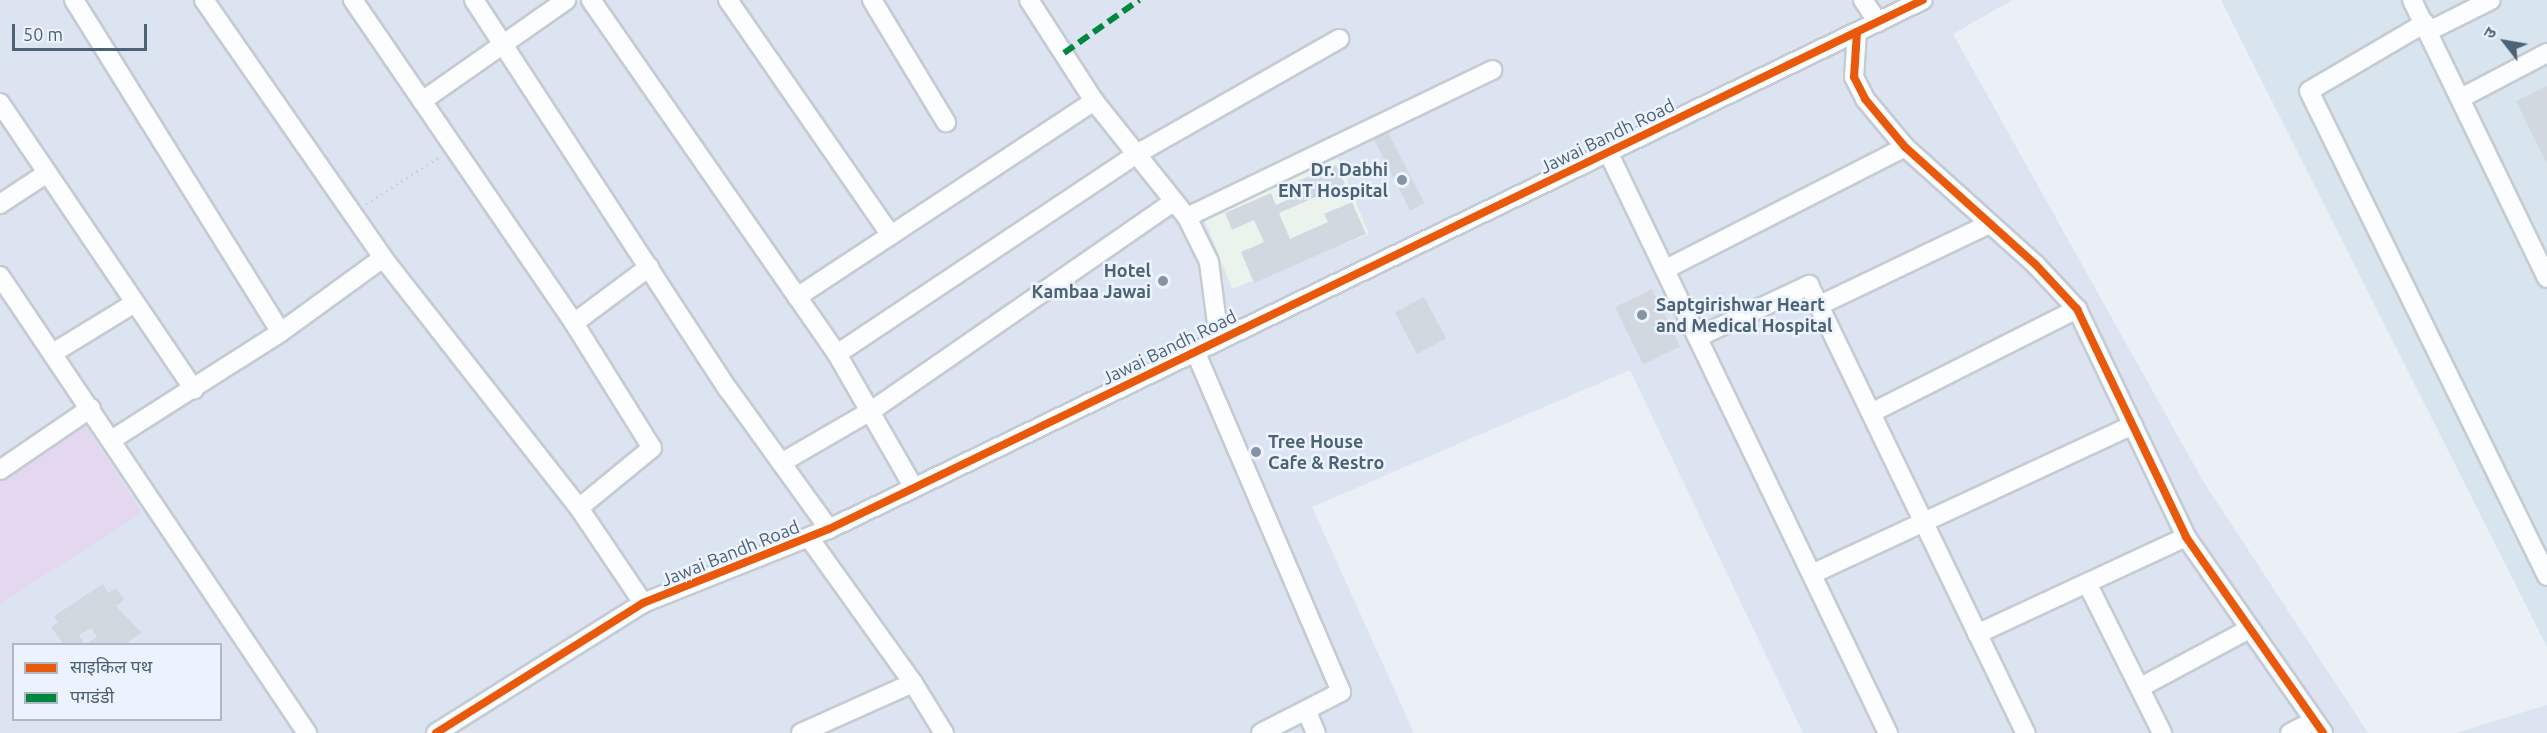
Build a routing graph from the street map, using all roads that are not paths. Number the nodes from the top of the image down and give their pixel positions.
1 (74, 0) edge
2 (204, 0) edge
3 (353, 0) edge
4 (474, 0) edge
5 (566, 0) edge
6 (591, 0) edge
7 (728, 0) edge
8 (872, 0) edge
9 (1029, 0) edge
10 (1863, 0) edge
11 (1923, 0) edge
12 (2412, 0) edge
13 (2491, 0) edge
14 (1878, 22) junction
15 (2427, 27) junction
16 (1857, 32) junction
17 (1339, 39) dead end
18 (505, 44) junction
19 (2547, 53) edge
20 (1492, 70) dead end
21 (2461, 98) junction
22 (422, 101) junction
23 (1094, 101) junction
24 (0, 103) edge
25 (946, 123) dead end
26 (1905, 147) junction
27 (1608, 152) junction
28 (1135, 155) junction
29 (46, 173) junction
30 (1172, 202) junction
31 (0, 204) edge
32 (1188, 217) junction
33 (1988, 225) junction
34 (891, 235) junction
35 (383, 258) junction
36 (649, 267) junction
37 (1666, 269) junction
38 (0, 276) edge
39 (2547, 278) edge
40 (797, 297) junction
41 (133, 304) junction
42 (1818, 306) junction
43 (2077, 309) junction
44 (574, 323) junction
45 (281, 333) junction
46 (1698, 338) junction
47 (1219, 339) junction
48 (1196, 351) junction
49 (53, 353) junction
50 (837, 354) junction
51 (194, 389) junction
52 (91, 408) junction
53 (874, 409) junction
54 (1872, 412) junction
55 (2133, 425) junction
56 (112, 439) junction
57 (781, 463) junction
58 (0, 470) edge
59 (913, 486) junction
60 (579, 507) junction
61 (1923, 523) junction
62 (829, 529) junction
63 (2186, 537) junction
64 (809, 538) junction
65 (1812, 574) junction
66 (2547, 576) edge
67 (2087, 583) junction
68 (643, 603) junction
69 (2249, 629) junction
70 (1977, 634) junction
71 (913, 683) junction
72 (2141, 687) junction
73 (1307, 712) junction
74 (2318, 727) edge
75 (806, 732) edge
76 (308, 733) edge
77 (436, 733) edge
78 (944, 733) edge
79 (1261, 733) edge
80 (1316, 733) edge
81 (1888, 733) edge
82 (2026, 733) edge
83 (2162, 733) edge
84 (2290, 733) edge

1 - 45 street
2 - 35 street
3 - 22 street
4 - 18 street
5 - 18 street
6 - 40 street
7 - 34 street
8 - 25 street
9 - 23 street
10 - 14 street
11 - 14 street, Jawai Bandh Road
12 - 15 street
13 - 15 street
14 - 16 street, Jawai Bandh Road
15 - 21 street
15 - 66 street
16 - 26 street
16 - 27 street, Jawai Bandh Road
17 - 28 street
18 - 22 street
18 - 36 street
19 - 21 street
20 - 32 street
21 - 39 street
22 - 44 street
23 - 28 street
23 - 34 street
24 - 29 street
26 - 33 street
26 - 37 street
27 - 37 street
27 - 47 street, Jawai Bandh Road
28 - 30 street
28 - 50 street
29 - 31 street
29 - 41 street
30 - 32 street
30 - 53 street
32 - 47 street
33 - 42 street
33 - 43 street
34 - 40 street
35 - 45 street
35 - 60 street
36 - 44 street
36 - 57 street
37 - 46 street
38 - 49 street
40 - 50 street
41 - 49 street
41 - 51 street
42 - 46 street
42 - 54 street
43 - 54 street
43 - 55 street
44 - 60 street
45 - 51 street
46 - 65 street
47 - 48 street, Jawai Bandh Road
48 - 59 street, Jawai Bandh Road
48 - 73 street
49 - 52 street
50 - 53 street
51 - 56 street
52 - 56 street
52 - 58 street
53 - 57 street
53 - 59 street
54 - 61 street
55 - 61 street
55 - 63 street
56 - 76 street
57 - 62 street
59 - 62 street, Jawai Bandh Road
60 - 68 street
61 - 65 street
61 - 70 street
62 - 64 street, Jawai Bandh Road
63 - 67 street
63 - 69 street
64 - 68 street, Jawai Bandh Road
64 - 71 street
65 - 81 street
67 - 70 street
67 - 72 street
68 - 77 street, Jawai Bandh Road
69 - 72 street
69 - 74 street
70 - 82 street
71 - 75 street
71 - 78 street
72 - 83 street
73 - 79 street
73 - 80 street
74 - 84 street

